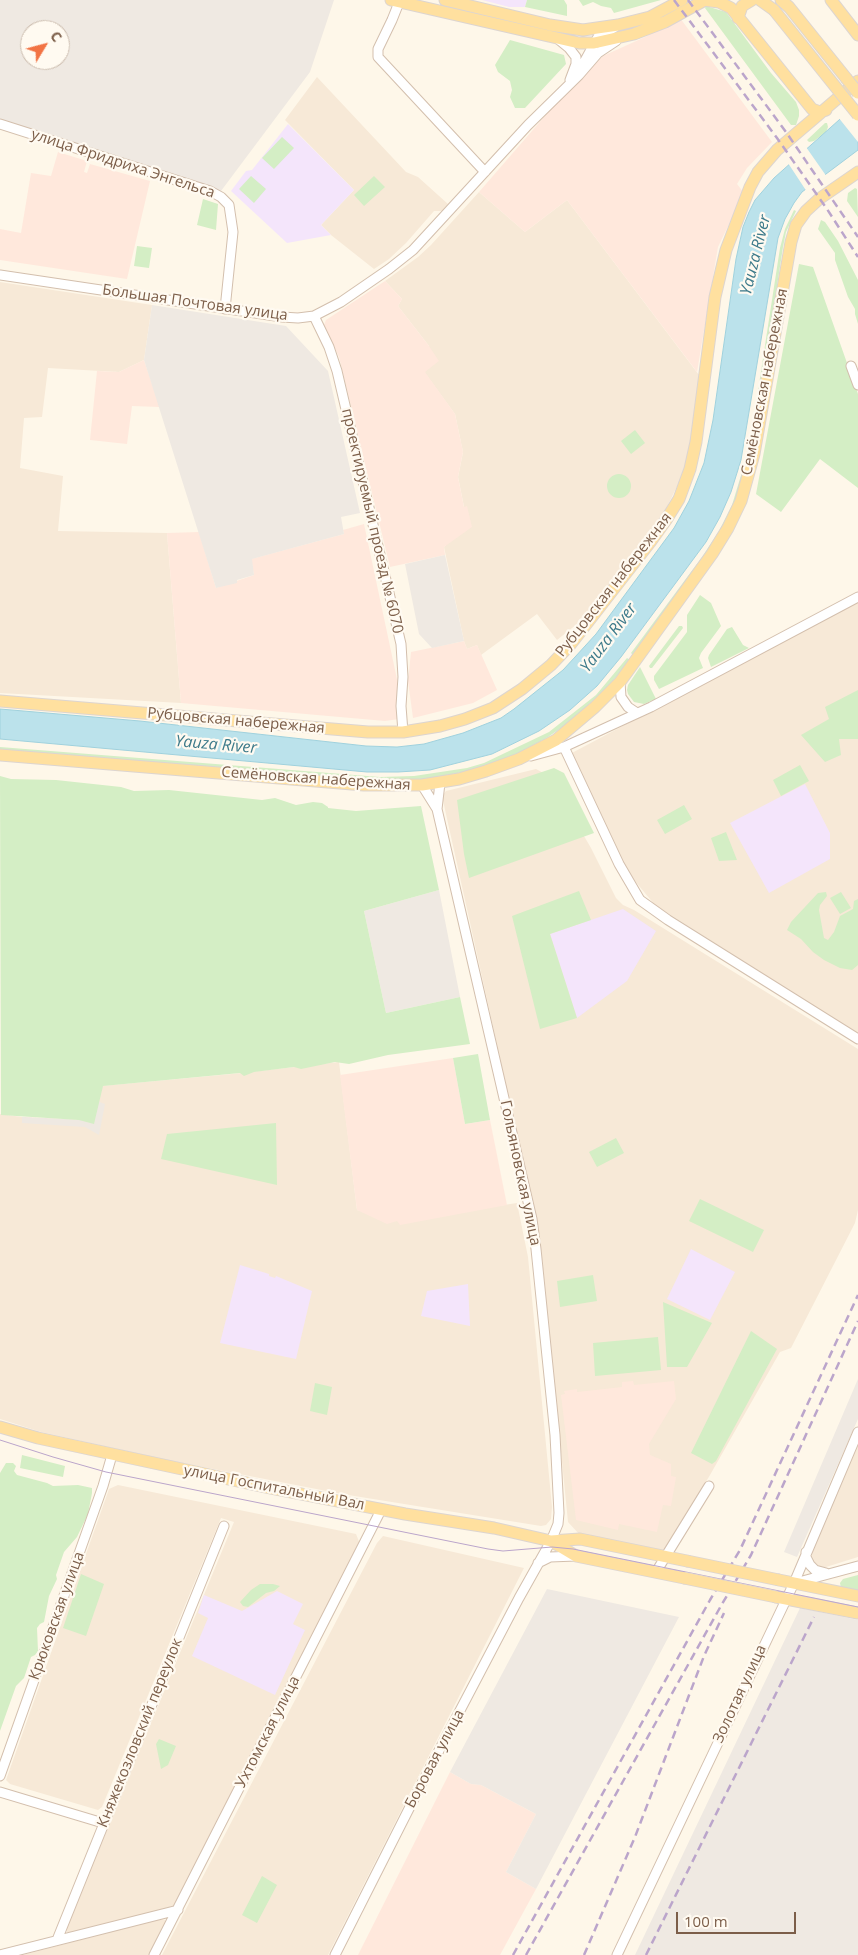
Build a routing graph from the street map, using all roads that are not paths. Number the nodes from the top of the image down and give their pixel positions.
1 (445, 0) edge
2 (682, 0) edge
3 (704, 0) edge
4 (752, 0) edge
5 (760, 0) edge
6 (766, 0) edge
7 (831, 0) edge
8 (397, 1) edge
9 (785, 2) edge
10 (729, 4) edge
11 (774, 10) junction
12 (738, 18) junction
13 (618, 26) junction
14 (858, 35) edge
15 (620, 38) junction
16 (558, 39) junction
17 (594, 43) junction
18 (858, 81) edge
19 (569, 84) junction
20 (858, 93) edge
21 (802, 98) junction
22 (826, 110) junction
23 (858, 115) edge
24 (0, 124) edge
25 (800, 132) junction
26 (485, 172) junction
27 (858, 172) edge
28 (858, 181) edge
29 (843, 183) junction
30 (0, 274) edge
31 (225, 309) junction
32 (314, 316) junction
33 (851, 366) dead end
34 (858, 385) edge
35 (858, 597) edge
36 (620, 682) junction
37 (0, 701) edge
38 (637, 713) junction
39 (403, 732) junction
40 (564, 747) junction
41 (0, 755) edge
42 (519, 760) junction
43 (440, 783) junction
44 (422, 785) junction
45 (437, 809) junction
46 (858, 1039) edge
47 (0, 1427) edge
48 (858, 1432) edge
49 (112, 1455) junction
50 (709, 1486) dead end
51 (381, 1510) junction
52 (224, 1526) dead end
53 (551, 1541) junction
54 (807, 1550) junction
55 (576, 1556) junction
56 (665, 1557) junction
57 (538, 1563) junction
58 (858, 1566) edge
59 (656, 1572) junction
60 (832, 1573) junction
61 (794, 1583) junction
62 (858, 1596) edge
63 (781, 1598) junction
64 (858, 1613) edge
65 (0, 1776) edge
66 (0, 1792) edge
67 (103, 1823) junction
68 (178, 1910) junction
69 (57, 1940) junction
70 (0, 1955) edge
71 (154, 1955) edge
72 (335, 1955) edge
73 (617, 1955) edge

1 - 13 main road
2 - 13 main road
3 - 10 main road
3 - 15 main road
4 - 12 main road
5 - 11 main road
6 - 11 street
7 - 14 main road
8 - 16 main road
8 - 26 street
9 - 20 main road, bridge
10 - 12 main road
11 - 23 main road, bridge
12 - 21 main road
13 - 17 street, Большая Почтовая улица
15 - 17 main road
15 - 19 street, Большая Почтовая улица
16 - 17 main road
16 - 19 street
17 - 19 street, Большая Почтовая улица
18 - 22 main road, Рубцовская набережная
19 - 26 street, Большая Почтовая улица
21 - 22 main road
21 - 25 main road
22 - 25 main road, Рубцовская набережная
24 - 31 street, улица Фридриха Энгельса
25 - 39 main road, Рубцовская набережная
26 - 32 street, Большая Почтовая улица
27 - 29 main road, Семёновская набережная
28 - 29 main road
29 - 36 main road, Семёновская набережная
30 - 31 street, Большая Почтовая улица
31 - 32 street, Большая Почтовая улица
32 - 39 street, проектируемый проезд № 6070
33 - 34 street
35 - 38 street
36 - 38 street
36 - 42 main road, Семёновская набережная
37 - 39 main road, Рубцовская набережная
38 - 40 street
40 - 42 street
40 - 46 street
41 - 44 main road, Семёновская набережная
42 - 43 main road, Семёновская набережная
43 - 44 main road, Семёновская набережная
43 - 45 street, Гольяновская улица
44 - 45 street, Гольяновская улица
45 - 53 street, Гольяновская улица
47 - 49 main road, улица Госпитальный Вал
48 - 54 street, Золотая улица
49 - 51 main road, улица Госпитальный Вал
49 - 65 street, Крюковская улица
50 - 56 street
51 - 53 main road, улица Госпитальный Вал
51 - 68 street, Ухтомская улица
52 - 67 street, Княжекозловский переулок
53 - 55 main road, улица Госпитальный Вал
53 - 56 main road, улица Госпитальный Вал
53 - 57 street, Боровая улица
54 - 60 street
54 - 61 street, Золотая улица
55 - 57 street
55 - 59 main road, улица Госпитальный Вал
56 - 59 street
56 - 61 main road, улица Госпитальный Вал, bridge
57 - 72 street, Боровая улица
58 - 60 street
59 - 63 main road, улица Госпитальный Вал, bridge
60 - 61 street
61 - 62 main road, улица Госпитальный Вал
61 - 63 street, Золотая улица
63 - 64 main road, улица Госпитальный Вал
63 - 73 street, Золотая улица
66 - 67 street
67 - 69 street, Княжекозловский переулок
68 - 69 street
68 - 71 street, Ухтомская улица
69 - 70 street

